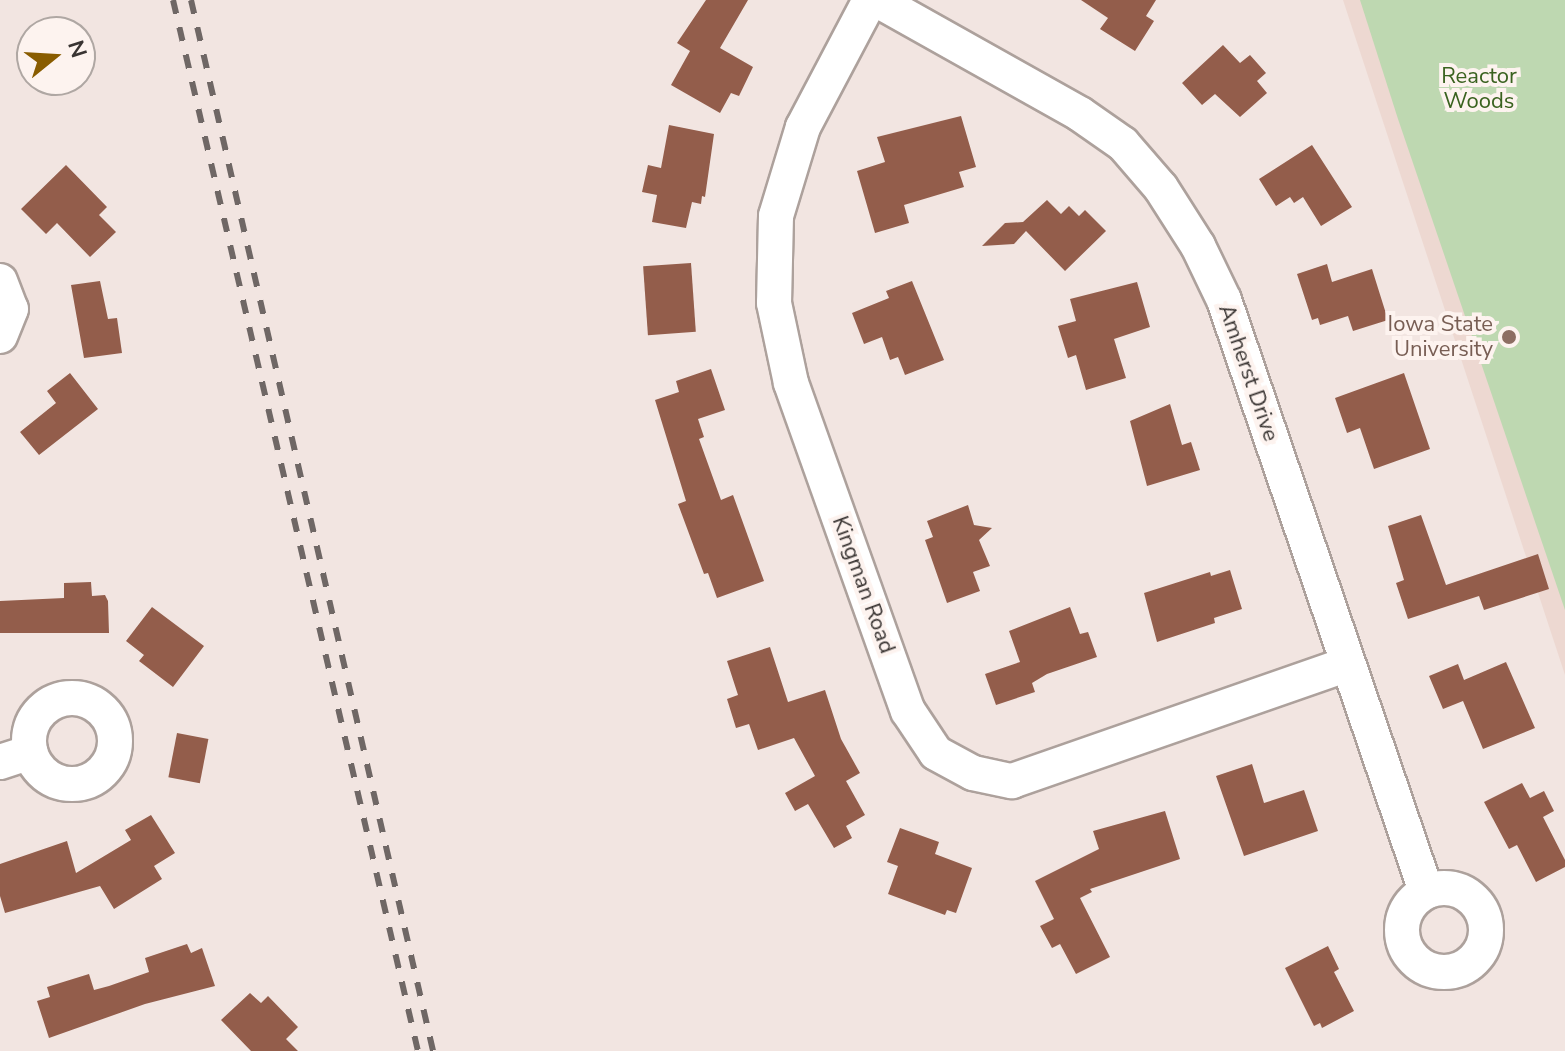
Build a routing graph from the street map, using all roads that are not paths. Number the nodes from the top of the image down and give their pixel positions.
1 (870, 0) edge
2 (877, 0) edge
3 (0, 281) edge
4 (0, 336) edge
5 (1346, 665) junction
6 (1426, 891) dead end

1 - 5 street, Kingman Road
2 - 5 street, Amherst Drive
3 - 4 street
5 - 6 street, Amherst Drive

